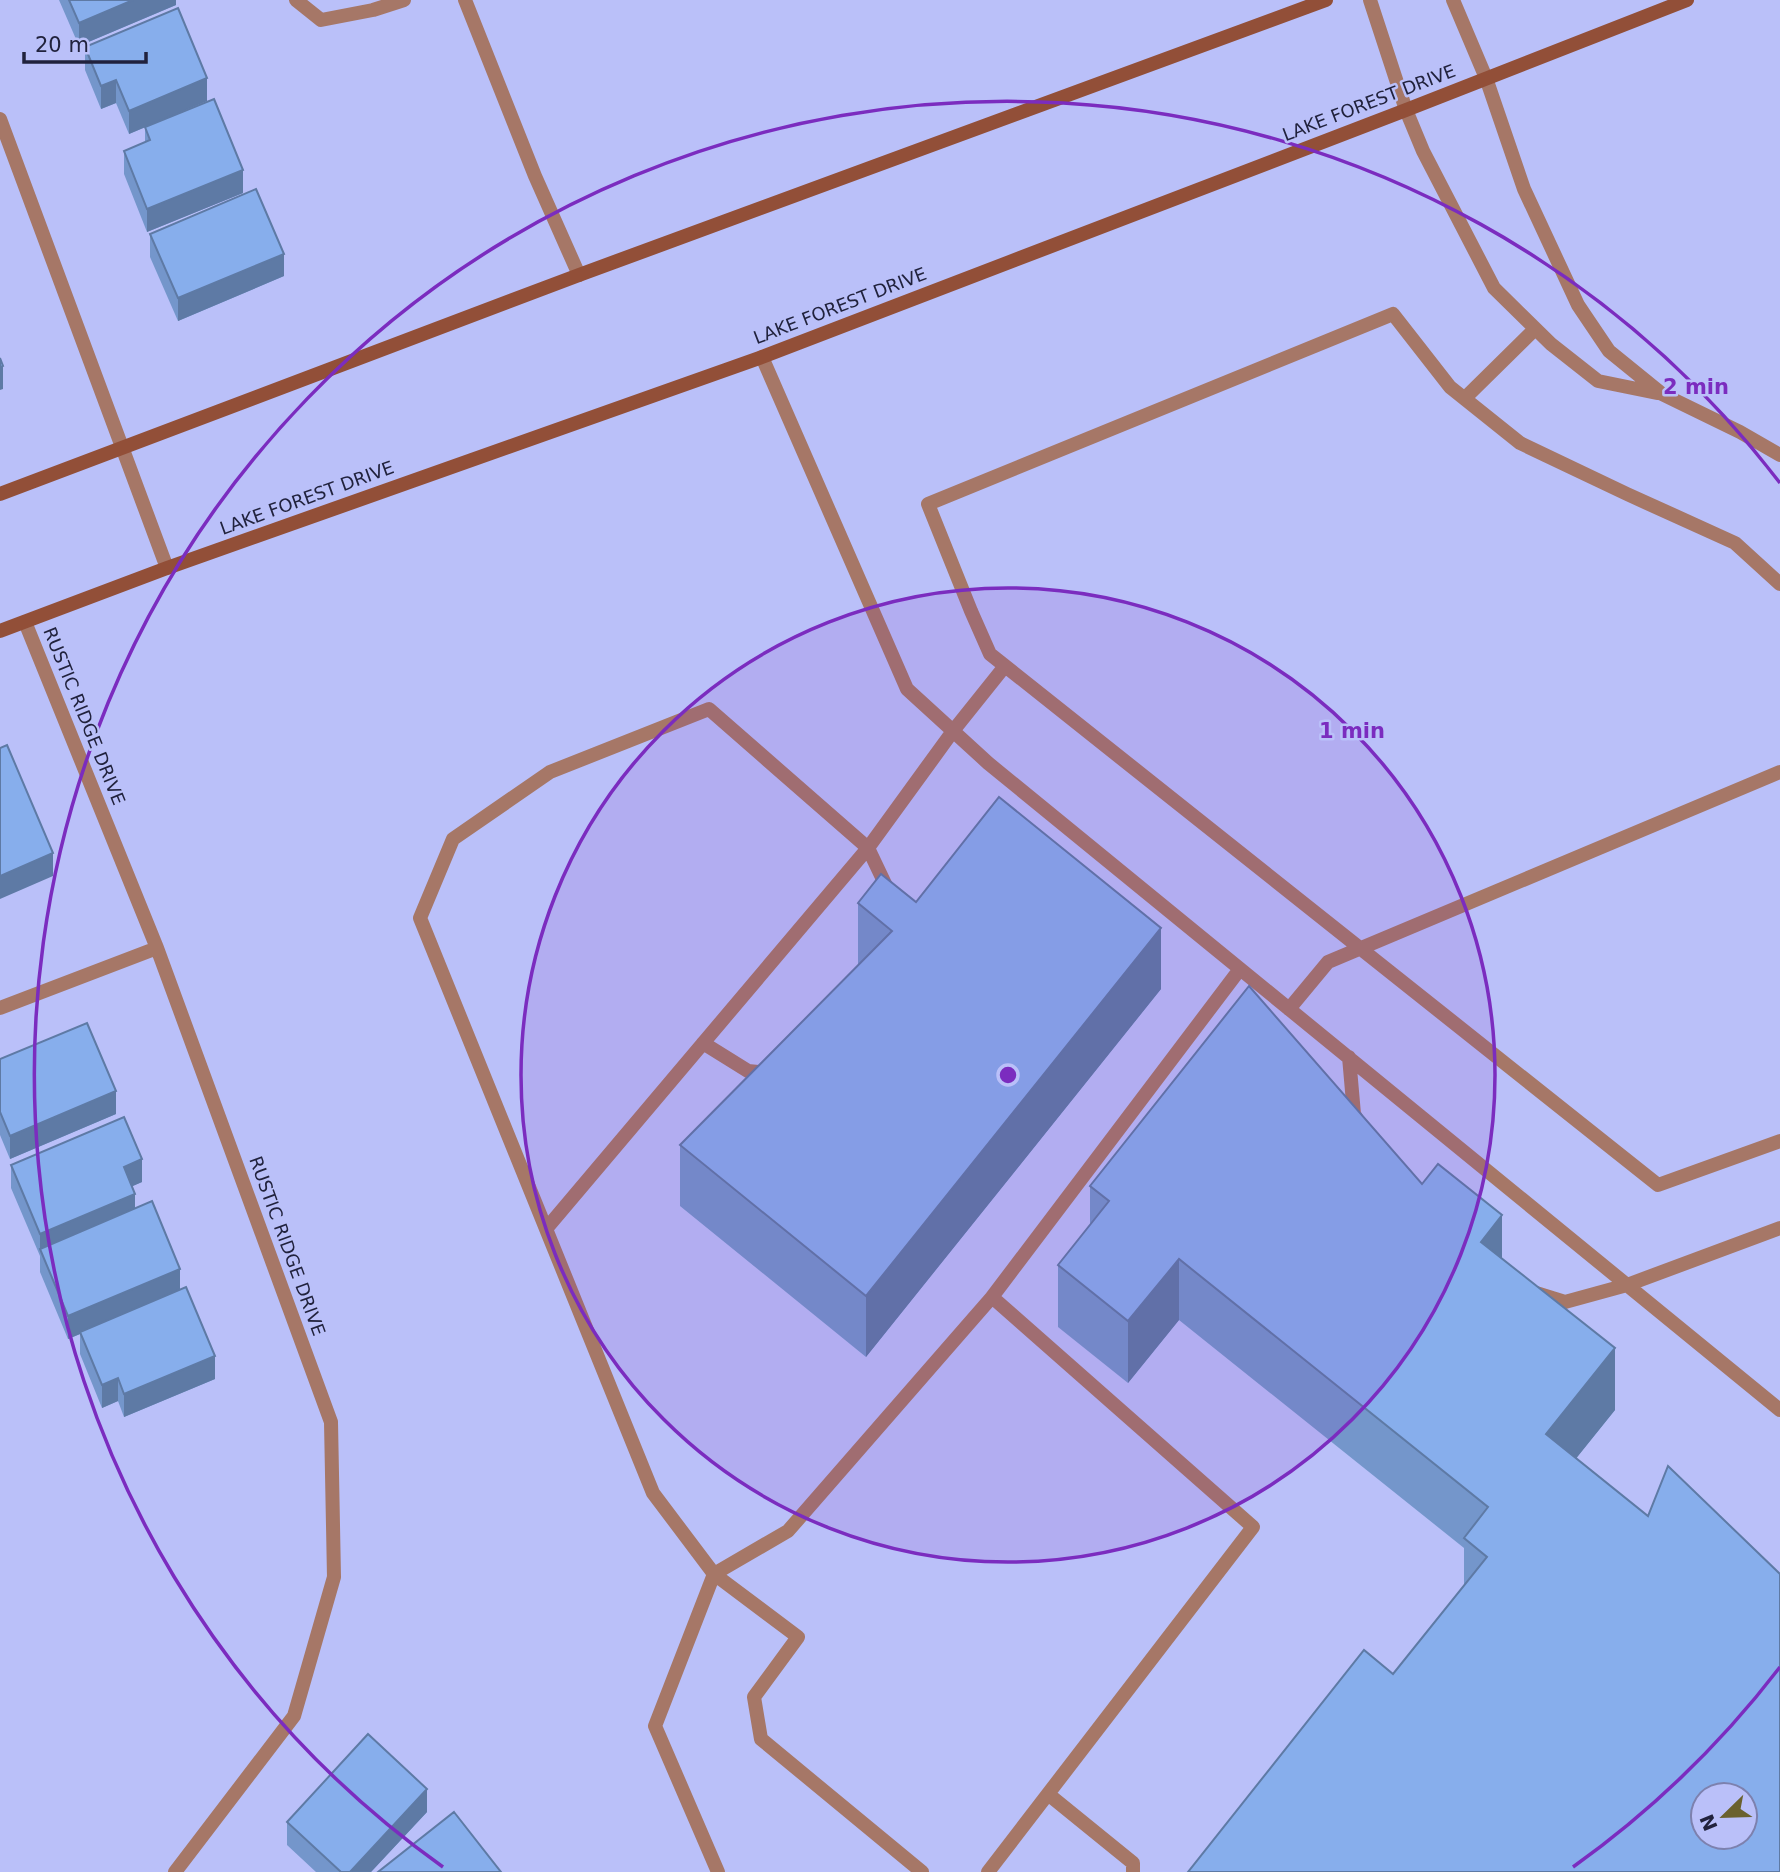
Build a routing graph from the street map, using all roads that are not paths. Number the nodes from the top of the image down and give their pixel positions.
1 (296, 0) edge
2 (404, 0) edge
3 (466, 0) edge
4 (1326, 0) edge
5 (1370, 0) edge
6 (1453, 0) edge
7 (1687, 0) edge
8 (1486, 78) junction
9 (1406, 110) junction
10 (0, 119) edge
11 (579, 275) junction
12 (1535, 329) junction
13 (762, 357) junction
14 (1662, 394) junction
15 (1465, 398) junction
16 (122, 447) junction
17 (1780, 455) edge
18 (0, 494) edge
19 (167, 568) junction
20 (1780, 584) edge
21 (25, 622) junction
22 (0, 631) edge
23 (1005, 666) junction
24 (953, 731) junction
25 (1780, 772) edge
26 (868, 848) junction
27 (896, 906) edge
28 (157, 948) junction
29 (1362, 948) junction
30 (1240, 969) junction
31 (0, 1008) edge
32 (1289, 1009) junction
33 (703, 1042) junction
34 (1349, 1058) junction
35 (787, 1064) edge
36 (1368, 1135) edge
37 (1780, 1141) edge
38 (1780, 1228) edge
39 (546, 1229) junction
40 (1627, 1285) junction
41 (1528, 1291) edge
42 (992, 1297) junction
43 (1780, 1410) edge
44 (714, 1574) junction
45 (1048, 1794) junction
46 (175, 1872) edge
47 (718, 1872) edge
48 (922, 1872) edge
49 (988, 1872) edge
50 (1133, 1872) edge

1 - 2 street
3 - 11 street
4 - 11 main road
5 - 9 street
6 - 8 street
7 - 8 main road, LAKE FOREST DRIVE
8 - 9 main road, LAKE FOREST DRIVE
8 - 14 street
9 - 12 street
9 - 13 main road, LAKE FOREST DRIVE
10 - 16 street
11 - 16 main road
12 - 14 street
12 - 15 street
13 - 19 main road, LAKE FOREST DRIVE
13 - 24 street
14 - 17 street
15 - 20 street
15 - 23 street
16 - 18 main road
16 - 19 street
19 - 21 main road, LAKE FOREST DRIVE
21 - 22 main road, LAKE FOREST DRIVE
21 - 28 street, RUSTIC RIDGE DRIVE
23 - 24 street
23 - 29 street
24 - 26 street
24 - 30 street
25 - 29 street
26 - 27 street
26 - 33 street
26 - 39 street
28 - 31 street
28 - 46 street, RUSTIC RIDGE DRIVE
29 - 32 street
29 - 37 street
30 - 32 street
30 - 42 street
32 - 34 street
33 - 35 street
33 - 39 street
34 - 36 street
34 - 40 street
38 - 40 street
39 - 44 street
40 - 41 street
40 - 43 street
42 - 44 street
42 - 45 street
44 - 47 street
44 - 48 street
45 - 49 street
45 - 50 street

